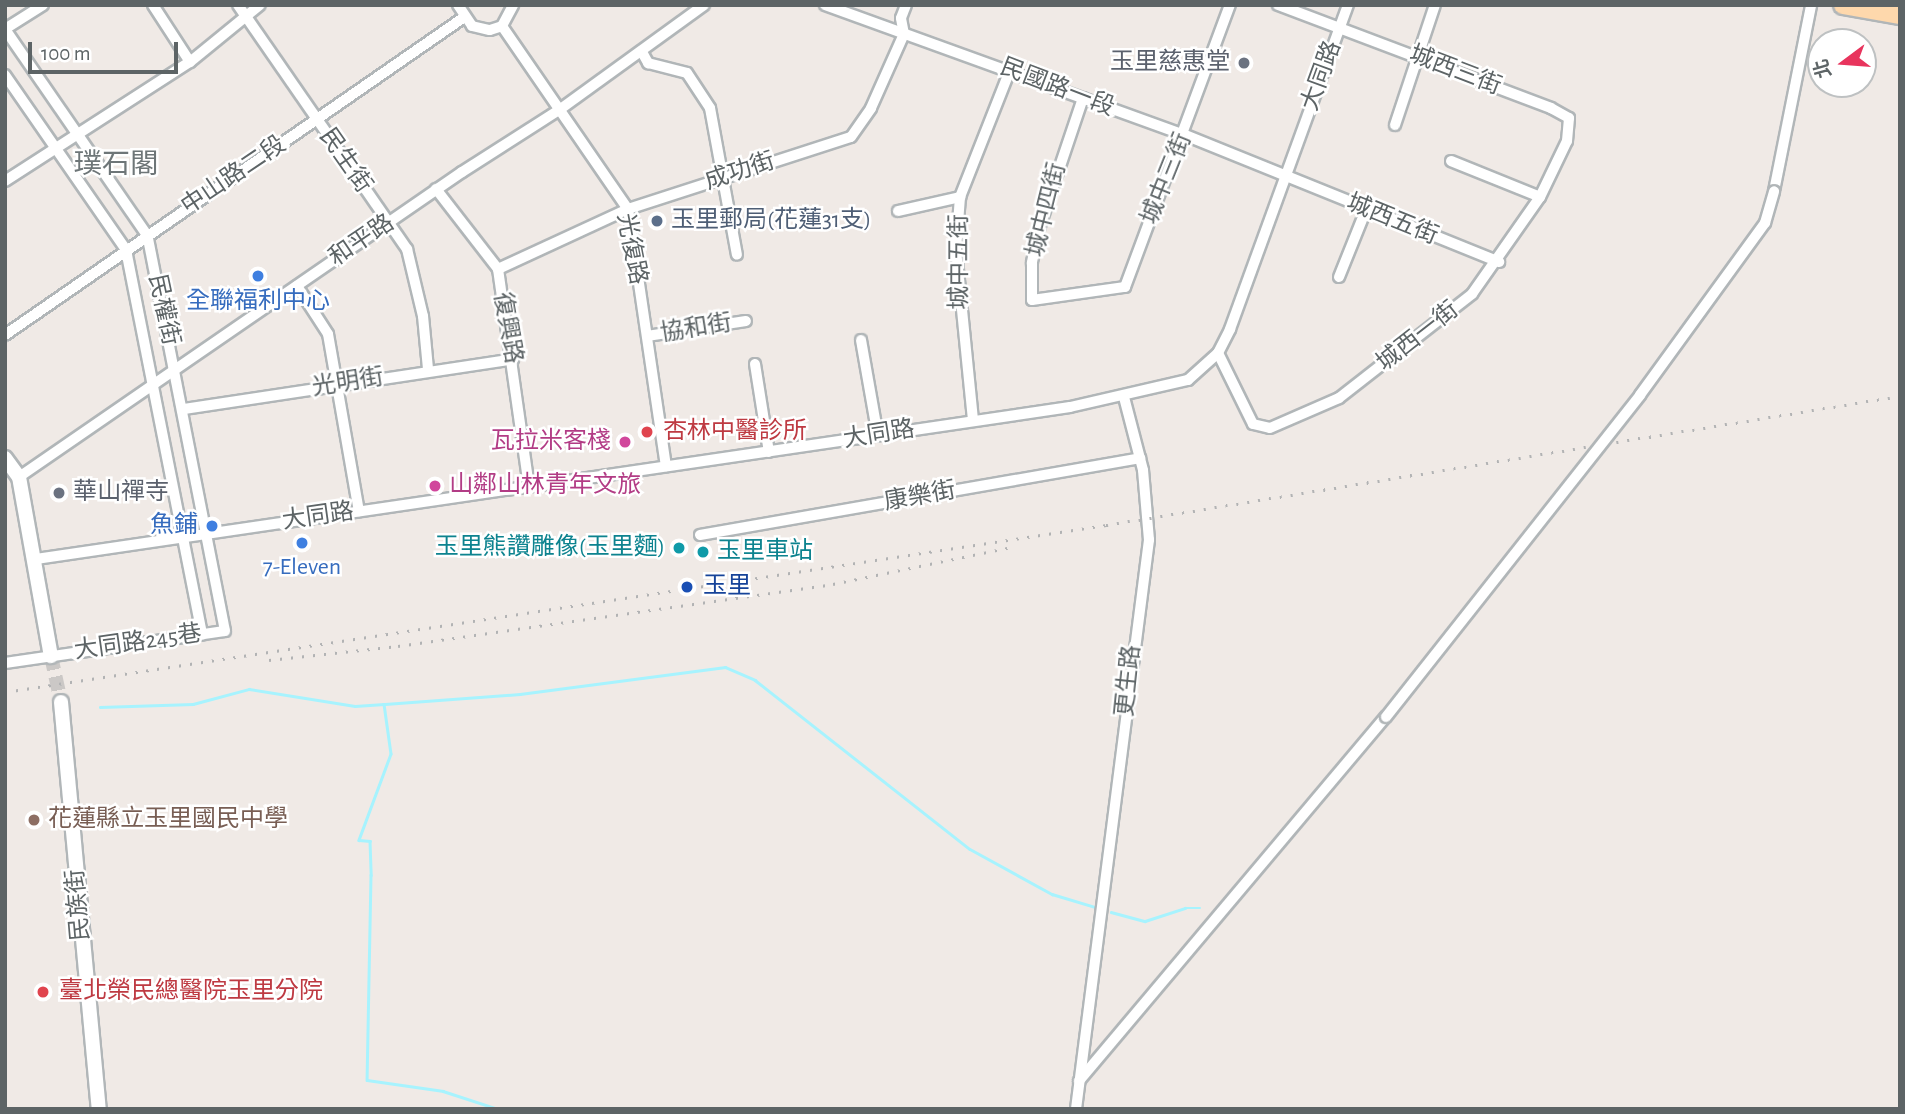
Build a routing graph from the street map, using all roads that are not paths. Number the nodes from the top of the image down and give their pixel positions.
1 (43, 5) edge
2 (153, 5) edge
3 (238, 5) edge
4 (260, 5) edge
5 (458, 5) edge
6 (513, 5) edge
7 (704, 5) edge
8 (825, 5) edge
9 (906, 5) edge
10 (1230, 5) edge
11 (1278, 5) edge
12 (1348, 5) edge
13 (1435, 5) edge
14 (1811, 5) edge
15 (1843, 5) edge
16 (1900, 15) edge
17 (245, 16) junction
18 (463, 18) junction
19 (502, 26) junction
20 (1340, 28) junction
21 (5, 29) edge
22 (904, 34) junction
23 (642, 52) junction
24 (1419, 57) junction
25 (190, 62) junction
26 (1010, 70) junction
27 (5, 75) edge
28 (1083, 99) junction
29 (559, 110) junction
30 (1569, 118) joint
31 (316, 120) junction
32 (1395, 125) dead end
33 (74, 133) junction
34 (1185, 135) junction
35 (54, 146) junction
36 (1451, 161) dead end
37 (724, 176) junction
38 (1286, 178) junction
39 (5, 181) edge
40 (436, 189) junction
41 (960, 197) junction
42 (1540, 197) junction
43 (628, 209) junction
44 (1366, 210) junction
45 (898, 211) dead end
46 (390, 222) junction
47 (147, 235) junction
48 (126, 250) junction
49 (737, 255) dead end
50 (1499, 262) junction
51 (498, 270) junction
52 (1339, 277) dead end
53 (296, 286) junction
54 (1057, 297) joint
55 (746, 321) dead end
56 (5, 334) edge
57 (647, 336) junction
58 (861, 340) dead end
59 (1217, 353) junction
60 (513, 359) junction
61 (755, 364) dead end
62 (428, 369) junction
63 (177, 370) junction
64 (156, 384) junction
65 (337, 384) junction
66 (1124, 397) junction
67 (184, 409) junction
68 (973, 420) junction
69 (878, 436) junction
70 (769, 452) junction
71 (5, 458) edge
72 (1140, 458) junction
73 (666, 466) junction
74 (19, 477) junction
75 (529, 486) junction
76 (359, 511) junction
77 (206, 532) junction
78 (699, 535) dead end
79 (182, 536) junction
80 (36, 559) junction
81 (225, 631) joint
82 (202, 635) junction
83 (51, 656) junction
84 (5, 663) edge
85 (61, 702) tunnel mouth
86 (1079, 1081) junction
87 (99, 1109) edge
88 (1076, 1109) edge

1 - 21 street
2 - 25 street
3 - 17 street, 民生街
4 - 17 street
5 - 18 street
6 - 19 street
7 - 23 street, 和平路
8 - 22 street, 民國路一段
9 - 22 street, 成功街
10 - 34 street, 城中三街
11 - 20 street, 城西三街
12 - 20 street, 大同路
13 - 24 street
14 - 86 street, bridge
15 - 16 main road
17 - 25 street
17 - 31 street, 民生街
18 - 19 street
18 - 31 street, 中山路二段
19 - 29 street, 光復路
20 - 24 street, 城西三街
20 - 38 street, 大同路
21 - 33 street, 民權街
22 - 26 street, 民國路一段
22 - 37 street, 成功街
23 - 29 street, 和平路
23 - 37 street
24 - 30 street, 城西三街
24 - 32 street
25 - 33 street
26 - 28 street, 民國路一段
26 - 41 street, 城中五街
27 - 35 street, 民權街
28 - 34 street, 民國路一段
28 - 54 street, 城中四街
29 - 40 street, 和平路
29 - 43 street, 光復路
30 - 42 street, 城西一街
31 - 46 street, 民生街
31 - 47 street, 中山路二段
33 - 35 street
33 - 47 street, 民權街
34 - 38 street, 民國路一段
34 - 54 street, 城中三街
35 - 39 street
35 - 48 street, 民權街
36 - 42 street
37 - 43 street, 成功街
37 - 49 street
38 - 44 street, 城西五街
38 - 59 street, 大同路
40 - 46 street, 和平路
40 - 51 street, 復興路
41 - 45 street
41 - 68 street, 城中五街
42 - 50 street, 城西一街
43 - 51 street, 成功街
43 - 57 street, 光復路
44 - 50 street, 城西五街
44 - 52 street
46 - 53 street, 和平路
46 - 62 street, 民生街
47 - 48 street, 中山路二段
47 - 63 street, 民權街
48 - 56 street, 中山路二段
48 - 64 street, 民權街
50 - 59 street, 城西一街
51 - 60 street, 復興路
53 - 63 street, 和平路
53 - 65 street
55 - 57 street, 協和街
57 - 73 street, 光復路
58 - 69 street
59 - 66 street, 大同路
60 - 62 street, 光明街
60 - 75 street, 復興路
61 - 70 street
62 - 65 street, 光明街
63 - 64 street, 和平路
63 - 67 street, 民權街
64 - 74 street, 和平路
64 - 79 street, 民權街
65 - 67 street, 光明街
65 - 76 street
66 - 68 street, 大同路
66 - 72 street, 更生路
67 - 77 street, 民權街
68 - 69 street, 大同路
69 - 70 street, 大同路
70 - 73 street, 大同路
71 - 74 street
72 - 78 street, 康樂街
72 - 86 street, 更生路
73 - 75 street, 大同路
74 - 80 street
75 - 76 street, 大同路
76 - 77 street, 大同路
77 - 79 street, 大同路
77 - 81 street, 民權街
79 - 80 street, 大同路
79 - 82 street, 民權街
80 - 83 street
81 - 82 street, 大同路245巷
82 - 83 street, 大同路245巷
83 - 84 street, 大同路245巷
85 - 87 street, 民族街
86 - 88 street, 更生路

